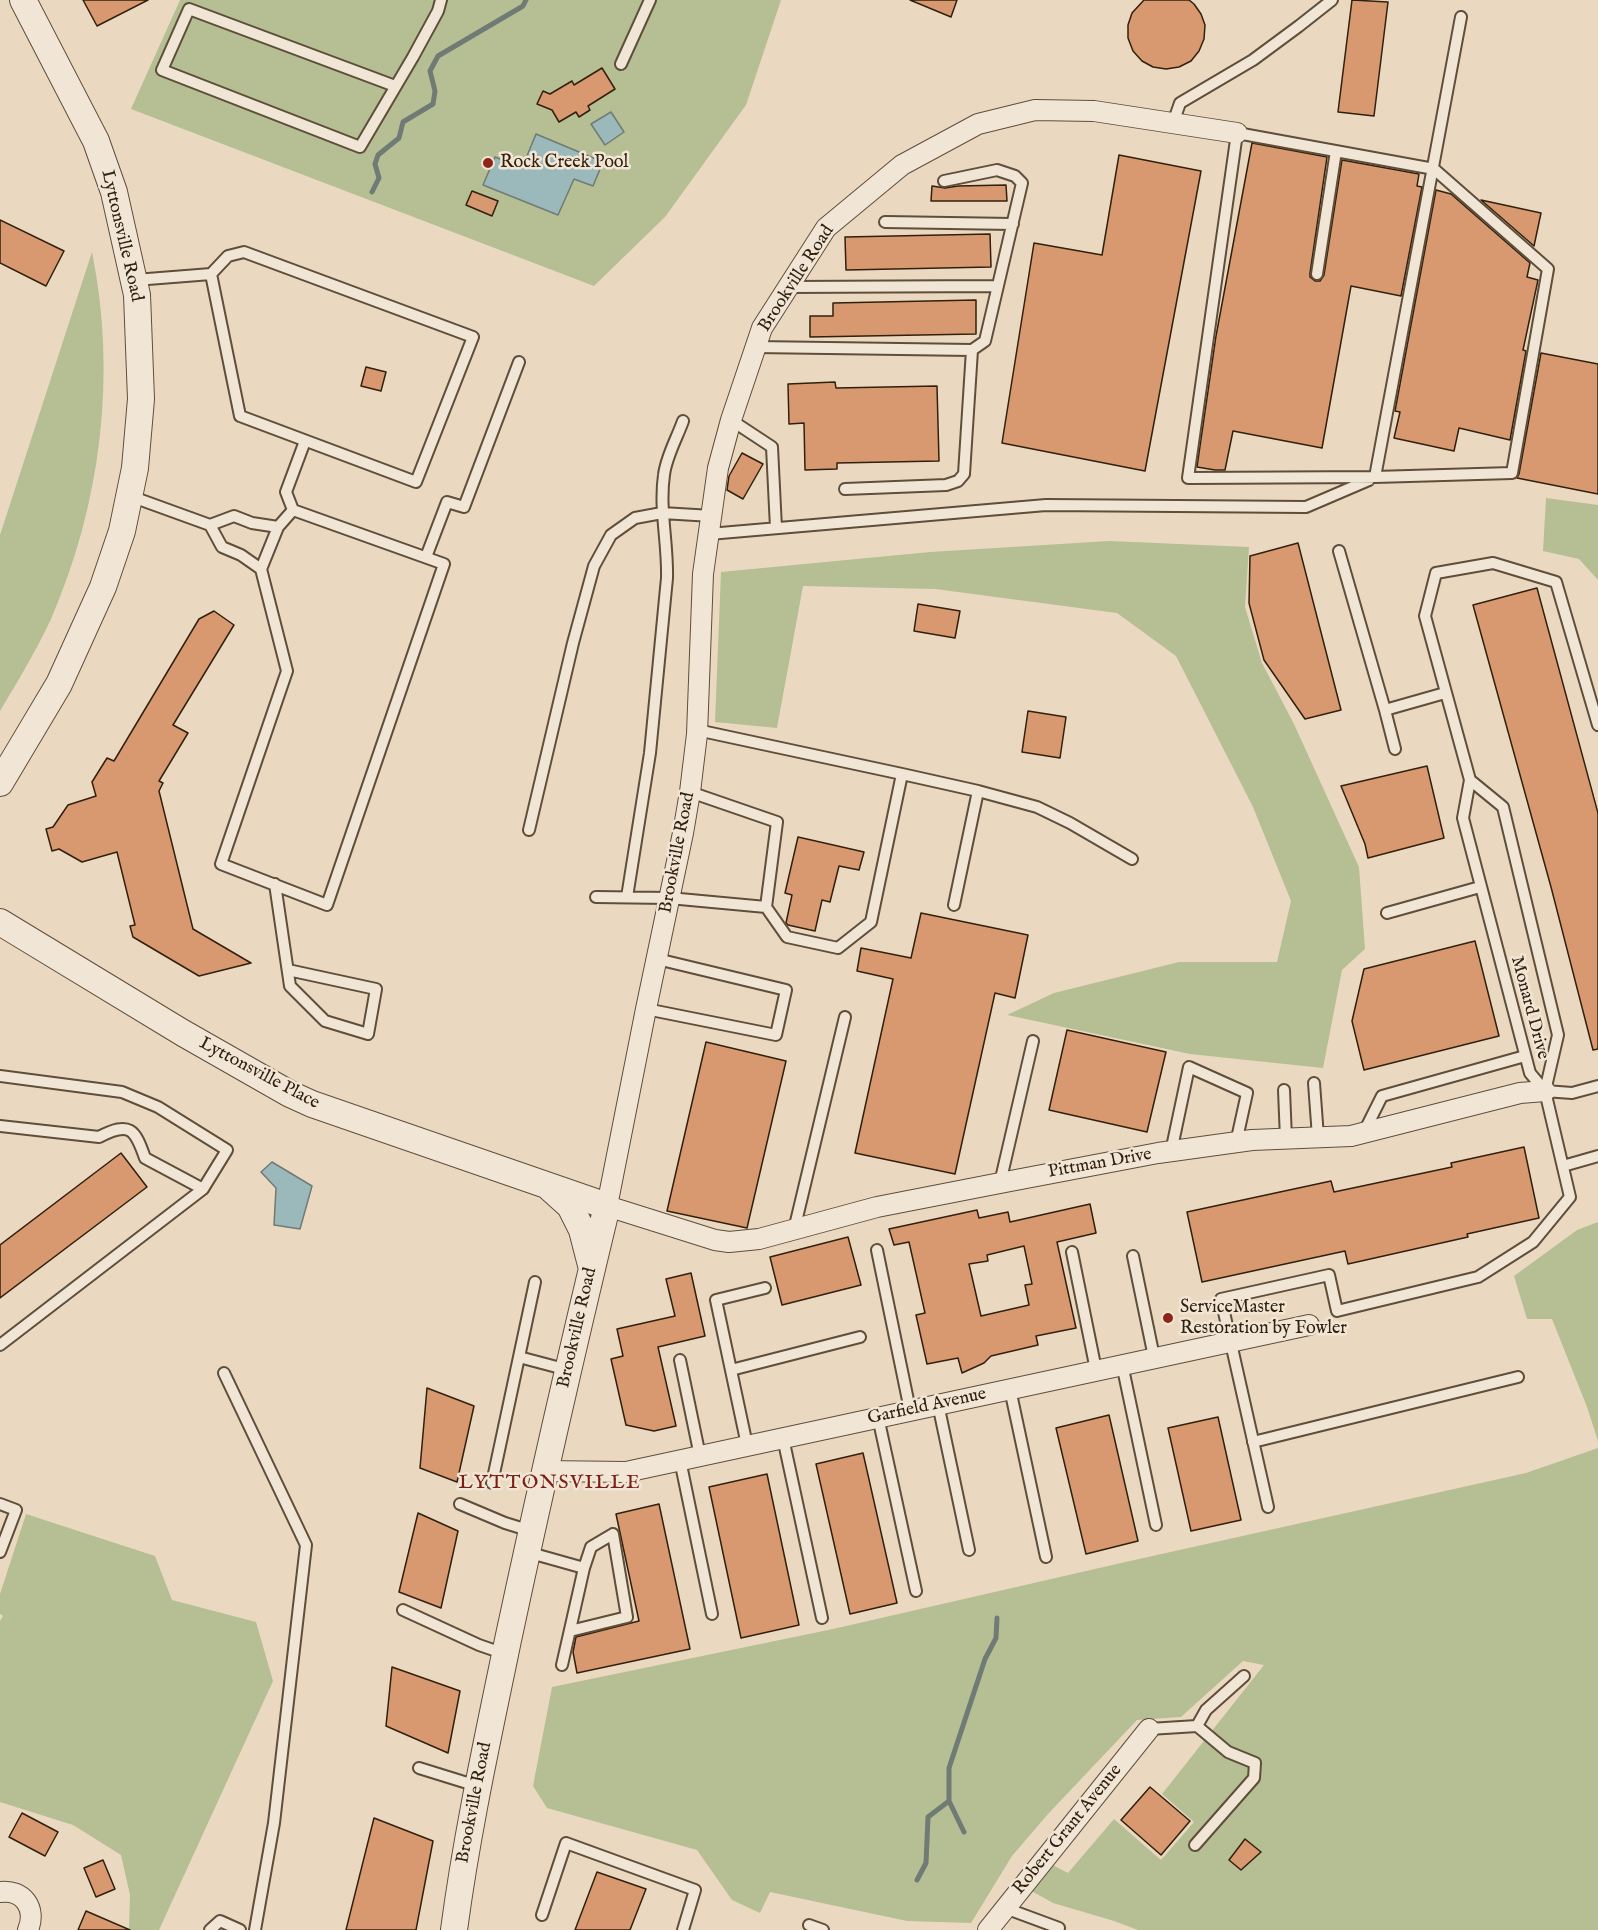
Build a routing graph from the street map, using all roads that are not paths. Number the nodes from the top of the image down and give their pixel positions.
1 (23, 0) edge
2 (441, 0) edge
3 (650, 0) edge
4 (1332, 0) edge
5 (1461, 17) dead end
6 (621, 64) dead end
7 (395, 86) junction
8 (1173, 123) junction
9 (1237, 133) junction
10 (1336, 151) junction
11 (1434, 169) junction
12 (944, 181) dead end
13 (885, 222) dead end
14 (1013, 224) junction
15 (211, 274) junction
16 (1317, 274) dead end
17 (135, 280) junction
18 (789, 286) junction
19 (998, 286) junction
20 (755, 347) junction
21 (972, 350) junction
22 (519, 362) dead end
23 (731, 420) junction
24 (683, 421) dead end
25 (305, 441) junction
26 (1375, 477) junction
27 (845, 489) dead end
28 (129, 496) junction
29 (293, 510) junction
30 (662, 513) junction
31 (210, 525) junction
32 (711, 525) junction
33 (278, 527) junction
34 (776, 528) junction
35 (1339, 551) dead end
36 (426, 557) junction
37 (261, 569) junction
38 (1445, 693) junction
39 (1384, 710) junction
40 (1598, 725) edge
41 (697, 730) junction
42 (1395, 749) dead end
43 (902, 774) junction
44 (1470, 780) junction
45 (0, 783) edge
46 (978, 791) junction
47 (690, 792) junction
48 (529, 830) dead end
49 (1132, 859) dead end
50 (275, 884) junction
51 (1480, 887) junction
52 (596, 897) dead end
53 (627, 897) junction
54 (669, 898) junction
55 (954, 905) dead end
56 (766, 907) junction
57 (1387, 913) dead end
58 (0, 922) edge
59 (657, 959) junction
60 (288, 970) junction
61 (646, 1009) junction
62 (845, 1017) dead end
63 (1033, 1041) dead end
64 (1525, 1056) junction
65 (0, 1076) edge
66 (1314, 1083) dead end
67 (1598, 1086) edge
68 (1284, 1090) dead end
69 (1545, 1090) junction
70 (0, 1126) edge
71 (1364, 1132) junction
72 (1318, 1137) junction
73 (1286, 1139) junction
74 (1236, 1143) junction
75 (1171, 1152) junction
76 (1598, 1156) edge
77 (1563, 1166) junction
78 (1000, 1183) junction
79 (548, 1186) junction
80 (203, 1189) junction
81 (607, 1206) junction
82 (794, 1230) junction
83 (877, 1250) dead end
84 (1072, 1252) dead end
85 (1133, 1256) dead end
86 (592, 1269) junction
87 (535, 1282) dead end
88 (765, 1288) dead end
89 (1309, 1325) dead end
90 (861, 1337) dead end
91 (1229, 1341) junction
92 (0, 1345) edge
93 (519, 1357) junction
94 (1154, 1357) junction
95 (680, 1359) dead end
96 (1122, 1364) junction
97 (568, 1370) junction
98 (1096, 1370) junction
99 (731, 1371) junction
100 (224, 1373) dead end
101 (1518, 1377) dead end
102 (1010, 1389) junction
103 (938, 1404) junction
104 (910, 1410) junction
105 (878, 1417) junction
106 (783, 1438) junction
107 (1253, 1442) junction
108 (747, 1445) junction
109 (700, 1456) junction
110 (680, 1460) junction
111 (544, 1471) junction
112 (492, 1483) dead end
113 (0, 1504) edge
114 (460, 1504) dead end
115 (1268, 1507) dead end
116 (1156, 1525) dead end
117 (529, 1541) junction
118 (969, 1550) dead end
119 (0, 1552) edge
120 (1046, 1557) dead end
121 (584, 1568) junction
122 (916, 1591) dead end
123 (404, 1610) dead end
124 (711, 1614) dead end
125 (822, 1618) dead end
126 (570, 1630) junction
127 (505, 1654) junction
128 (562, 1665) dead end
129 (1244, 1676) dead end
130 (1197, 1726) junction
131 (1149, 1730) joint
132 (419, 1768) dead end
133 (477, 1786) junction
134 (1195, 1845) dead end
135 (0, 1892) edge
136 (1005, 1908) junction
137 (542, 1915) dead end
138 (809, 1925) dead end
139 (1061, 1929) edge
140 (28, 1930) edge
141 (210, 1930) edge
142 (240, 1930) edge
143 (255, 1930) edge
144 (454, 1930) edge
145 (683, 1930) edge
146 (823, 1930) edge
147 (987, 1930) edge

1 - 17 street, Lyttonsville Road
2 - 7 lane
3 - 6 lane
4 - 8 lane
5 - 11 lane
7 - 7 lane
8 - 9 street, Brookville Road
8 - 18 street, Brookville Road
9 - 10 lane
9 - 26 lane
10 - 11 lane
10 - 16 lane
11 - 26 lane
11 - 26 lane
12 - 14 lane
13 - 14 lane
14 - 19 lane
15 - 17 lane
15 - 25 lane
15 - 25 lane
17 - 28 street, Lyttonsville Road
18 - 19 lane
18 - 20 street, Brookville Road
19 - 21 lane
20 - 21 lane
20 - 23 street, Brookville Road
21 - 27 lane
22 - 36 lane
23 - 32 street, Brookville Road
23 - 34 lane
24 - 30 lane
25 - 29 lane
26 - 34 lane
28 - 31 lane
28 - 45 street, Lyttonsville Road
29 - 33 lane
29 - 36 lane
30 - 32 lane
30 - 48 lane
30 - 53 lane
31 - 33 lane
31 - 37 lane
32 - 34 lane
32 - 41 street, Brookville Road
33 - 37 lane
35 - 39 lane
36 - 50 lane
37 - 50 lane
38 - 39 lane
38 - 40 lane, Monard Drive
38 - 44 lane, Monard Drive
39 - 42 lane
41 - 43 lane
41 - 47 street, Brookville Road
43 - 46 lane
43 - 56 lane
44 - 51 lane, Monard Drive
44 - 69 lane, Monard Drive
46 - 49 lane
46 - 55 lane
47 - 54 street, Brookville Road
47 - 56 lane
50 - 60 lane
51 - 57 lane
51 - 64 lane, Monard Drive
52 - 53 lane
53 - 54 lane
54 - 56 lane
54 - 59 street, Brookville Road
58 - 79 street, Lyttonsville Place
59 - 61 street, Brookville Road
59 - 61 lane
60 - 60 lane
61 - 81 street, Brookville Road
62 - 82 lane
63 - 78 lane
64 - 69 lane, Monard Drive
64 - 71 lane
65 - 80 lane
66 - 72 lane
67 - 69 lane, Pittman Drive
68 - 73 lane
69 - 71 street, Pittman Drive
69 - 77 lane
70 - 80 lane
71 - 72 street, Pittman Drive
72 - 73 street, Pittman Drive
73 - 74 street, Pittman Drive
74 - 75 street, Pittman Drive
74 - 75 lane
75 - 78 street, Pittman Drive
76 - 77 lane
77 - 91 lane
78 - 82 street, Pittman Drive
79 - 81 street, Lyttonsville Place
79 - 86 street
80 - 92 lane
81 - 82 street, Pittman Drive
81 - 86 street, Brookville Road
83 - 104 lane
84 - 98 lane
85 - 94 lane
86 - 97 street, Brookville Road
87 - 93 lane
88 - 99 lane
89 - 91 street, Garfield Avenue
90 - 99 lane
91 - 94 street, Garfield Avenue
91 - 107 lane
93 - 97 lane
93 - 112 lane
94 - 96 street, Garfield Avenue
95 - 109 lane
96 - 98 street, Garfield Avenue
96 - 116 lane
97 - 111 street, Brookville Road
98 - 102 street, Garfield Avenue
99 - 108 lane
100 - 143 lane
101 - 107 lane
102 - 103 street, Garfield Avenue
102 - 120 lane
103 - 104 street, Garfield Avenue
103 - 118 lane
104 - 105 street, Garfield Avenue
105 - 106 street, Garfield Avenue
105 - 122 lane
106 - 108 street, Garfield Avenue
106 - 125 lane
107 - 115 lane
108 - 109 street, Garfield Avenue
109 - 110 street, Garfield Avenue
110 - 111 street, Garfield Avenue
110 - 124 lane
111 - 117 street, Brookville Road
113 - 119 lane
114 - 117 lane
117 - 121 lane
117 - 127 street, Brookville Road
121 - 126 lane
121 - 126 lane
123 - 127 lane
126 - 128 lane
127 - 133 street, Brookville Road
129 - 130 lane
130 - 131 lane
130 - 134 lane
131 - 136 street, Robert Grant Avenue
132 - 133 lane
133 - 144 street, Brookville Road
135 - 140 street
136 - 139 lane
136 - 147 street, Robert Grant Avenue
137 - 145 lane
138 - 146 lane
141 - 142 lane

